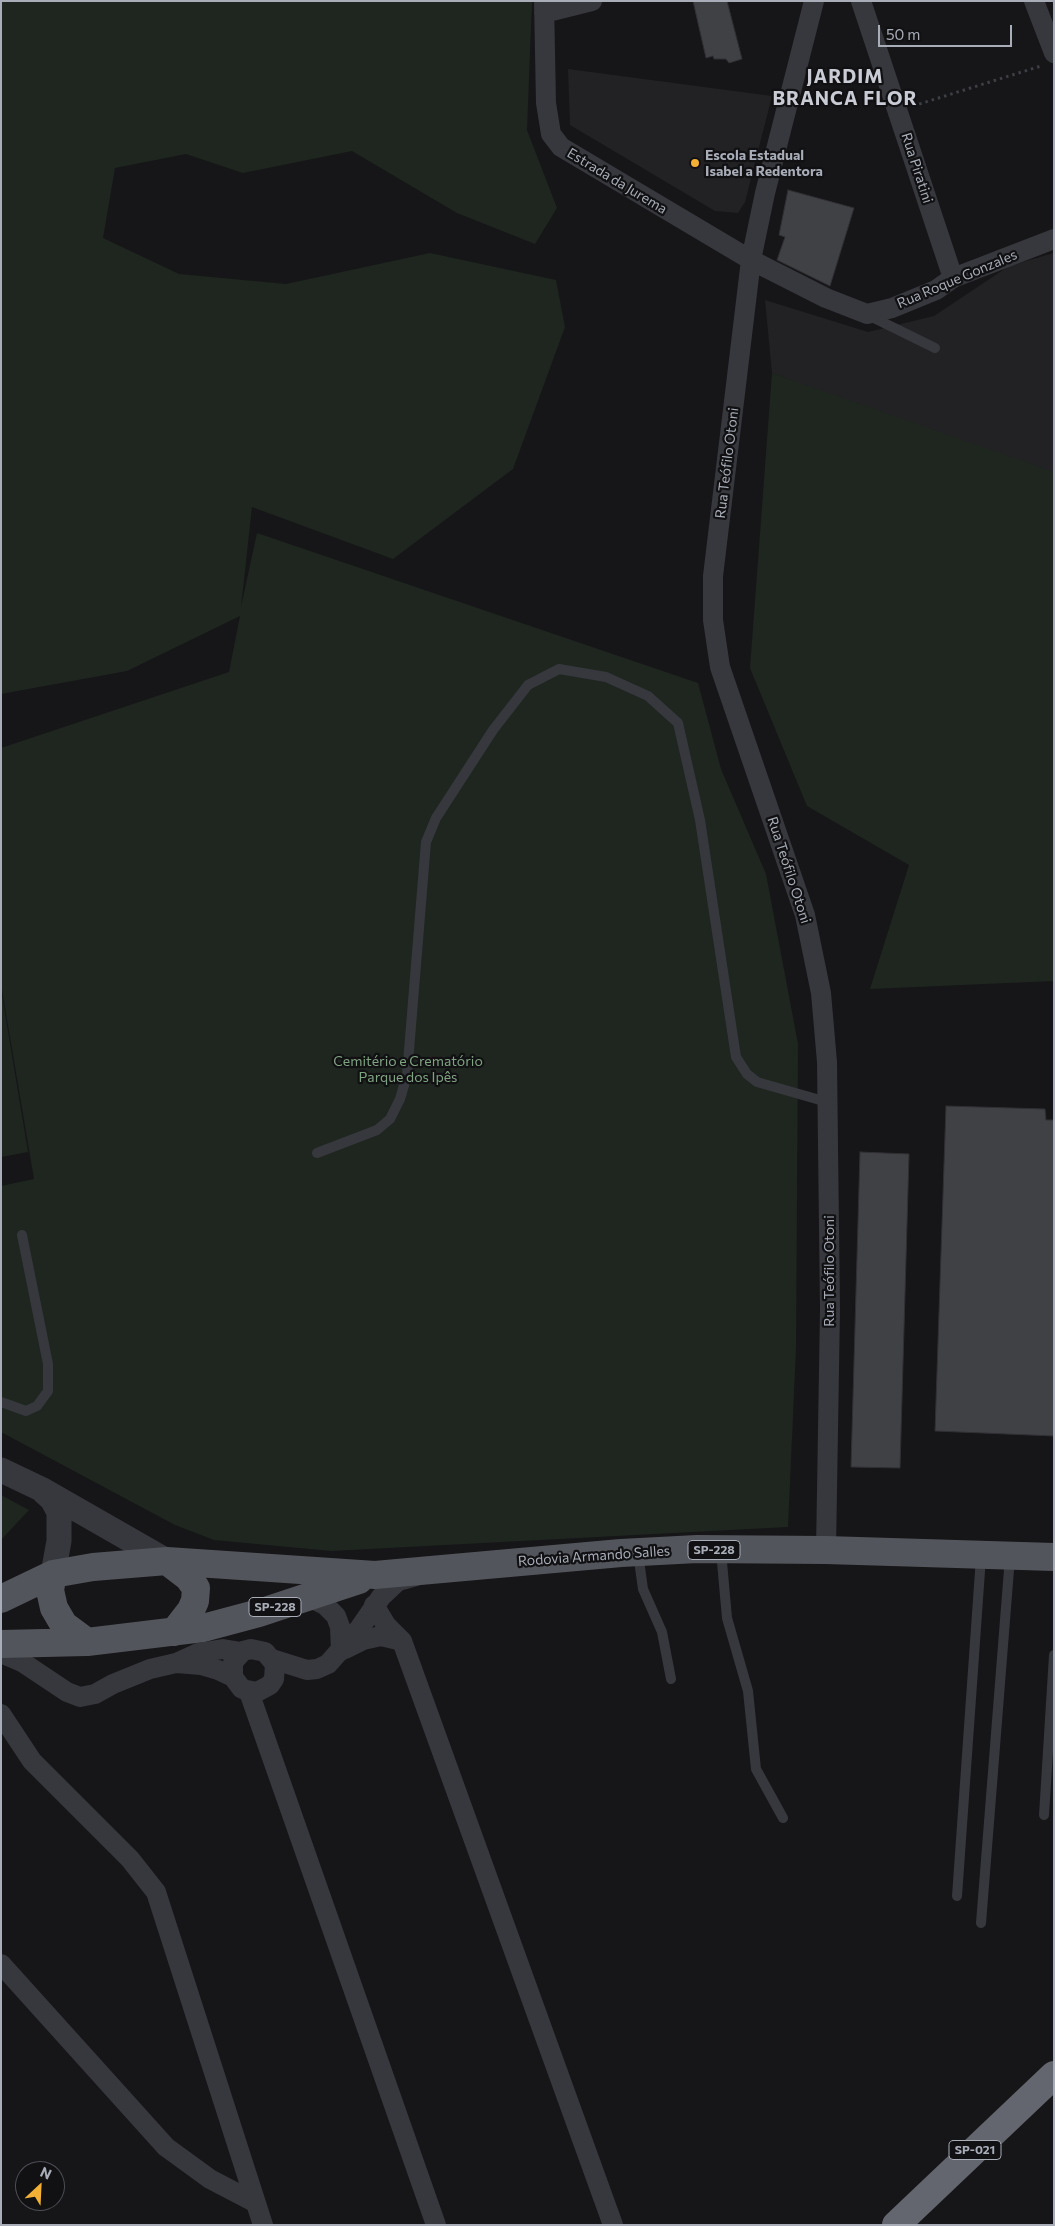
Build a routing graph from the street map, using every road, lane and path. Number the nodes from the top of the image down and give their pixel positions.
1 (592, 1) edge
2 (814, 1) edge
3 (861, 1) edge
4 (1034, 1) edge
5 (544, 7) edge
6 (1049, 59) edge
7 (898, 111) junction
8 (1054, 239) edge
9 (751, 260) junction
10 (953, 278) junction
11 (867, 314) junction
12 (934, 348) dead end
13 (827, 1102) junction
14 (317, 1153) dead end
15 (22, 1235) dead end
16 (1, 1402) edge
17 (1, 1470) edge
18 (42, 1490) junction
19 (721, 1550) junction
20 (826, 1550) junction
21 (638, 1552) junction
22 (981, 1556) junction
23 (1010, 1557) junction
24 (1054, 1558) edge
25 (167, 1561) junction
26 (435, 1569) junction
27 (53, 1574) junction
28 (375, 1575) junction
29 (307, 1596) junction
30 (1, 1599) edge
31 (374, 1605) junction
32 (174, 1632) junction
33 (402, 1641) junction
34 (56, 1642) junction
35 (87, 1642) junction
36 (1, 1644) edge
37 (341, 1651) junction
38 (242, 1652) junction
39 (1, 1653) edge
40 (1054, 1655) edge
41 (176, 1663) junction
42 (273, 1669) junction
43 (233, 1677) junction
44 (48, 1679) junction
45 (671, 1679) dead end
46 (249, 1692) junction
47 (1, 1714) edge
48 (1051, 1736) edge
49 (1044, 1815) dead end
50 (783, 1818) dead end
51 (957, 1896) dead end
52 (981, 1923) dead end
53 (1, 1964) edge
54 (1054, 2075) edge
55 (254, 2202) junction
56 (262, 2225) edge
57 (436, 2225) edge
58 (613, 2225) edge
59 (896, 2225) edge

1 - 5 street
2 - 9 street, Rua Teófilo Otoni
3 - 7 street, Rua Piratini
4 - 6 street
5 - 9 street, Estrada da Jurema
6 - 7 path
7 - 10 street, Rua Piratini
8 - 10 street, Rua Roque Gonzales
9 - 11 street
9 - 13 street, Rua Teófilo Otoni
10 - 11 street, Rua Roque Gonzales
11 - 12 lane
13 - 14 lane
13 - 20 street, Rua Teófilo Otoni
15 - 16 lane
17 - 18 street
18 - 25 street
18 - 27 street
19 - 20 main road, Rodovia Armando Salles / SP-228
19 - 21 main road, Rodovia Armando Salles / SP-228
19 - 50 lane
20 - 22 main road, Rodovia Armando Salles / SP-228
21 - 26 main road, Rodovia Armando Salles / SP-228
21 - 45 lane
22 - 23 main road, Rodovia Armando Salles / SP-228
22 - 51 lane
23 - 24 main road, Rodovia Armando Salles / SP-228
23 - 52 lane
25 - 27 main road, Rodovia Armando Salles / SP-228
25 - 28 main road, Rodovia Armando Salles / SP-228
25 - 32 main road
26 - 28 main road, Rodovia Armando Salles / SP-228
26 - 31 street
27 - 30 main road, Rodovia Armando Salles / SP-228
27 - 35 main road
28 - 29 main road, Rodovia Armando Salles / SP-228
29 - 32 main road, Rodovia Armando Salles / SP-228
29 - 37 street
31 - 33 street
31 - 37 street
32 - 35 main road, Rodovia Armando Salles / SP-228
33 - 37 street
33 - 58 street
34 - 35 main road, Rodovia Armando Salles / SP-228
34 - 36 main road, Rodovia Armando Salles / SP-228
34 - 44 street
37 - 42 street
38 - 41 street
38 - 42 street
38 - 43 street
39 - 44 street
40 - 48 lane
41 - 43 street
41 - 44 street
42 - 46 street
43 - 46 street
46 - 57 street
47 - 55 street
48 - 49 lane
53 - 55 street
54 - 59 highway, SP-021
55 - 56 street

